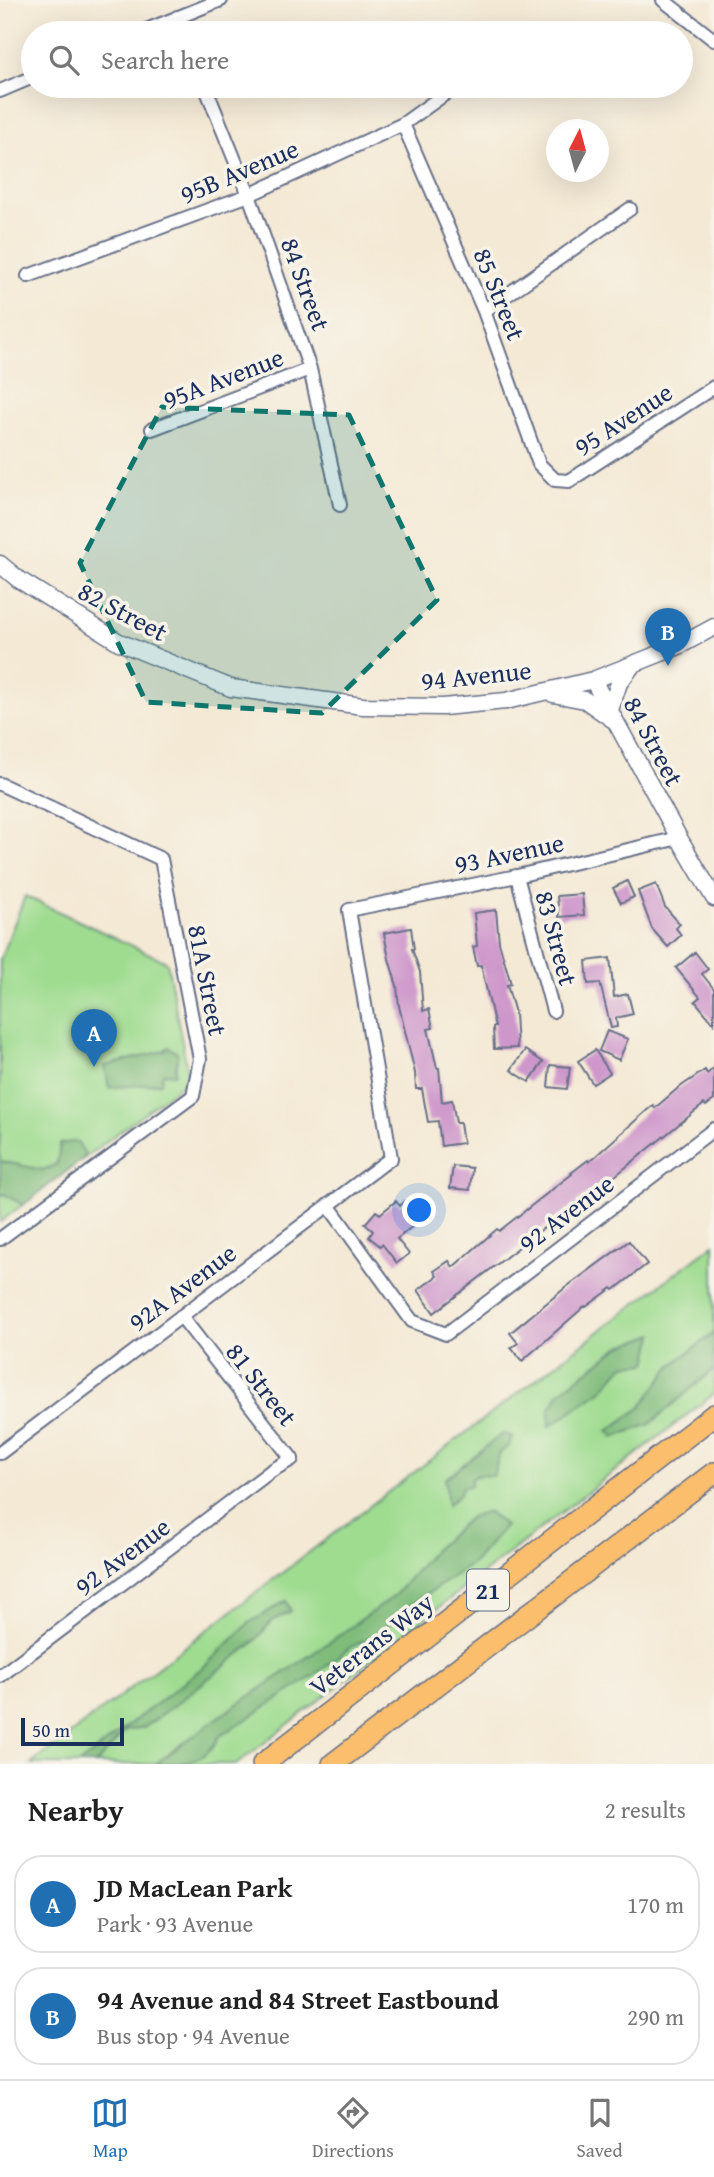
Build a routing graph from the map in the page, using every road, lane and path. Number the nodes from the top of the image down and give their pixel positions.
1 (221, 0) edge
2 (663, 0) edge
3 (177, 17) junction
4 (167, 21) edge
5 (179, 21) edge
6 (690, 21) edge
7 (693, 24) edge
8 (714, 40) edge
9 (21, 82) edge
10 (0, 91) edge
11 (210, 98) edge
12 (439, 98) edge
13 (403, 124) junction
14 (249, 195) junction
15 (630, 209) dead end
16 (27, 276) dead end
17 (484, 312) junction
18 (310, 369) junction
19 (714, 387) edge
20 (152, 429) dead end
21 (555, 480) joint
22 (340, 505) dead end
23 (0, 564) edge
24 (714, 627) edge
25 (632, 665) junction
26 (593, 680) junction
27 (231, 688) joint
28 (542, 692) junction
29 (613, 716) junction
30 (0, 784) edge
31 (679, 838) junction
32 (517, 876) junction
33 (714, 898) edge
34 (553, 1011) dead end
35 (714, 1129) edge
36 (391, 1158) joint
37 (328, 1205) junction
38 (0, 1239) edge
39 (181, 1316) junction
40 (714, 1415) edge
41 (0, 1453) edge
42 (271, 1471) joint
43 (714, 1473) edge
44 (0, 1676) edge
45 (262, 1764) edge
46 (332, 1764) edge

1 - 3 street
2 - 6 street
3 - 4 street
3 - 5 street
7 - 8 street
9 - 10 street
11 - 14 street, 84 Street
12 - 13 street, 95B Avenue
13 - 14 street, 95B Avenue
13 - 17 street, 85 Street
14 - 16 street, 95B Avenue
14 - 18 street, 84 Street
15 - 17 street
17 - 21 street, 85 Street
18 - 20 street, 95A Avenue
18 - 22 street, 84 Street
19 - 21 street, 95 Avenue
23 - 27 street, 82 Street
24 - 25 street, 94 Avenue
25 - 26 street, 94 Avenue
25 - 29 street
26 - 28 street, 94 Avenue
26 - 29 street, 84 Street
27 - 28 street, 94 Avenue
28 - 29 street
29 - 31 street, 84 Street
30 - 38 street, 81A Street
31 - 32 street, 93 Avenue
31 - 33 street, 84 Street
32 - 34 street, 83 Street
32 - 36 street, 93 Avenue
35 - 37 street, 92 Avenue
36 - 37 street, 92A Avenue
37 - 39 street, 92A Avenue
39 - 41 street, 92A Avenue
39 - 42 street, 81 Street
40 - 45 main road, Veterans Way / 21
42 - 44 street, 92 Avenue
43 - 46 main road, 21

